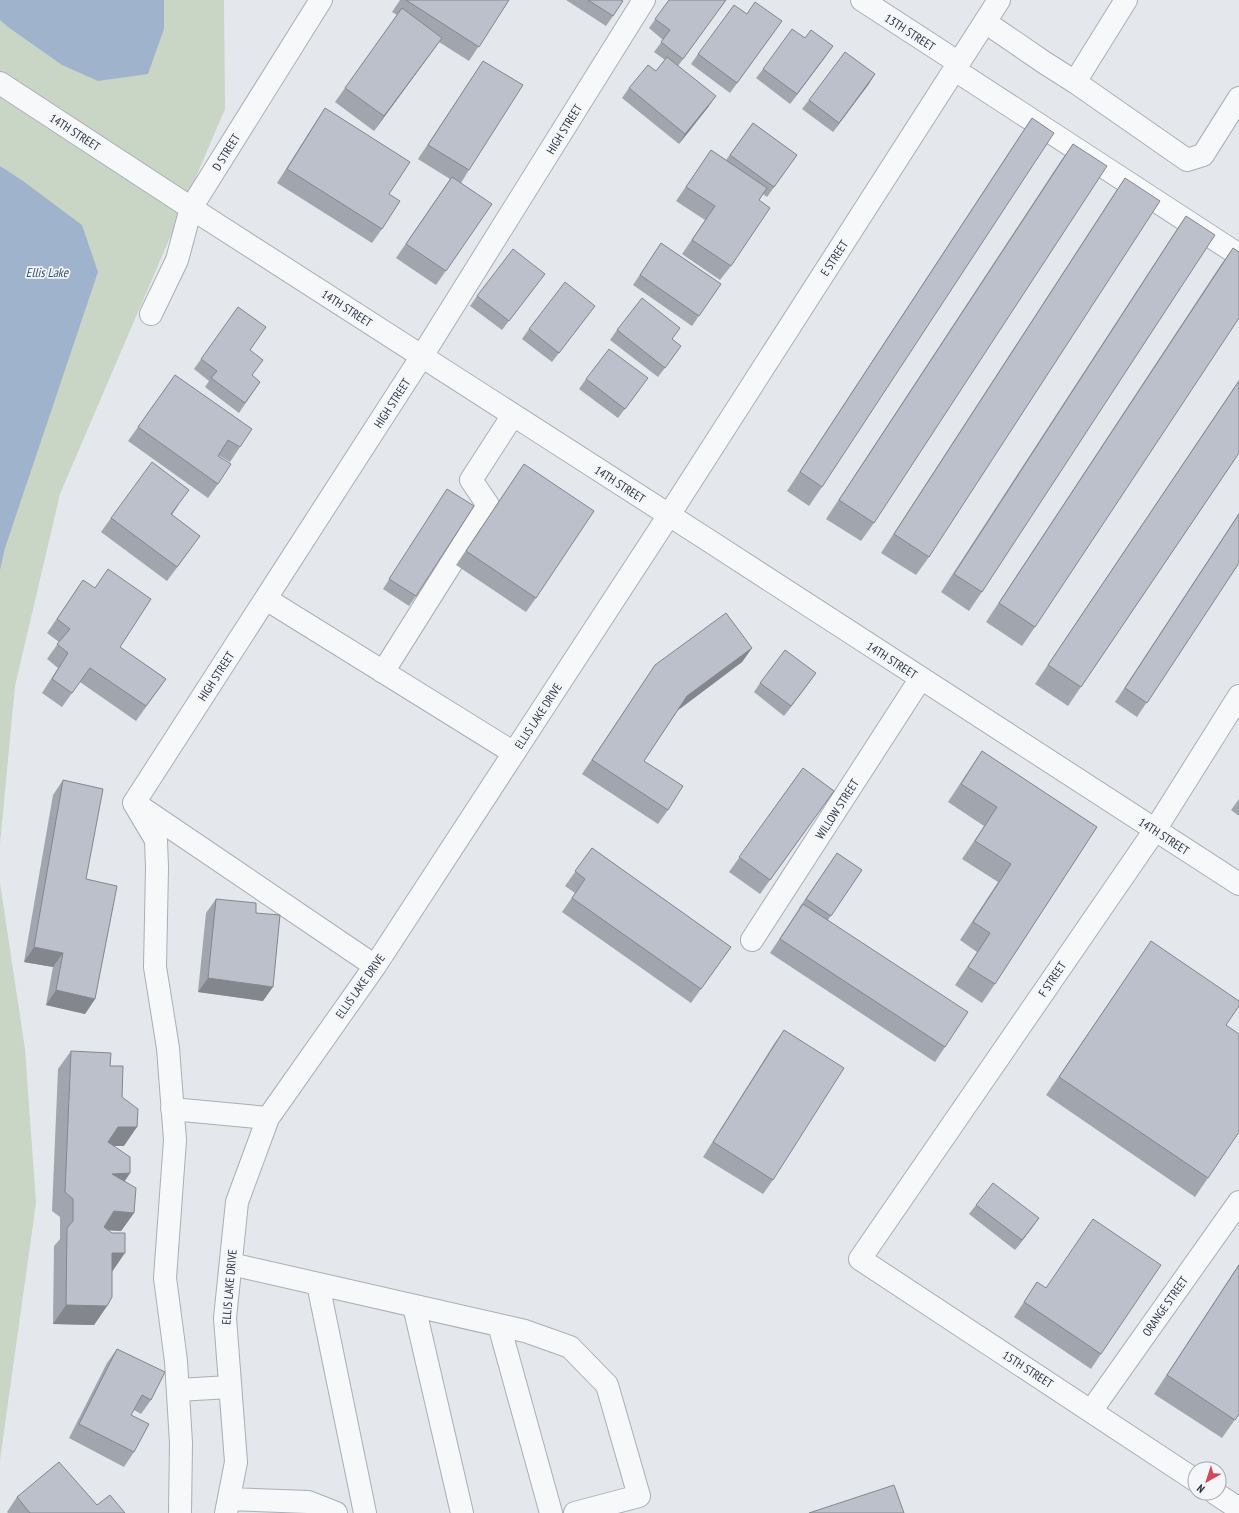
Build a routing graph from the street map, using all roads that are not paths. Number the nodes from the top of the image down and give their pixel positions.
1 (321, 0) edge
2 (644, 0) edge
3 (862, 0) edge
4 (999, 0) edge
5 (1126, 0) edge
6 (985, 22) junction
7 (957, 67) junction
8 (1075, 82) junction
9 (0, 83) edge
10 (1239, 98) edge
11 (191, 208) junction
12 (1239, 255) edge
13 (151, 314) dead end
14 (422, 356) junction
15 (513, 415) junction
16 (669, 515) junction
17 (266, 599) junction
18 (383, 672) junction
19 (920, 678) junction
20 (1239, 696) edge
21 (514, 753) junction
22 (134, 803) junction
23 (1155, 830) junction
24 (1239, 884) edge
25 (752, 940) dead end
26 (375, 966) junction
27 (172, 1109) junction
28 (268, 1118) junction
29 (1239, 1202) edge
30 (860, 1259) joint
31 (231, 1264) junction
32 (318, 1284) junction
33 (414, 1306) junction
34 (499, 1325) junction
35 (230, 1387) junction
36 (178, 1390) junction
37 (1091, 1411) junction
38 (1187, 1475) edge
39 (1226, 1501) edge
40 (227, 1506) edge
41 (1239, 1509) edge
42 (180, 1513) edge
43 (336, 1513) edge
44 (365, 1513) edge
45 (462, 1513) edge
46 (551, 1513) edge
47 (575, 1513) edge

1 - 11 street, D STREET
2 - 14 street, HIGH STREET
3 - 7 street, 13TH STREET
4 - 6 street, E STREET
5 - 8 street
6 - 7 street, E STREET
6 - 8 street
7 - 12 street, 13TH STREET
7 - 16 street, E STREET
8 - 10 street
9 - 11 street, 14TH STREET
11 - 13 street, D STREET
11 - 14 street, 14TH STREET
14 - 15 street, 14TH STREET
14 - 17 street, HIGH STREET
15 - 16 street, 14TH STREET
15 - 18 street
16 - 19 street, 14TH STREET
16 - 21 street, ELLIS LAKE DRIVE
17 - 18 street
17 - 22 street, HIGH STREET
18 - 21 street
19 - 23 street, 14TH STREET
19 - 25 street, WILLOW STREET
20 - 23 street, F STREET
21 - 26 street, ELLIS LAKE DRIVE
22 - 26 street
22 - 27 street
23 - 24 street, 14TH STREET
23 - 30 street, F STREET
26 - 28 street, ELLIS LAKE DRIVE
27 - 28 street
27 - 36 street
28 - 31 street, ELLIS LAKE DRIVE
29 - 37 street, ORANGE STREET
30 - 37 street, 15TH STREET
31 - 32 street
31 - 35 street, ELLIS LAKE DRIVE
32 - 33 street
32 - 44 street
33 - 34 street
33 - 45 street
34 - 46 street
34 - 47 street
35 - 36 street
35 - 40 street, ELLIS LAKE DRIVE
36 - 42 street
37 - 38 street, 15TH STREET
39 - 41 street
40 - 43 street

